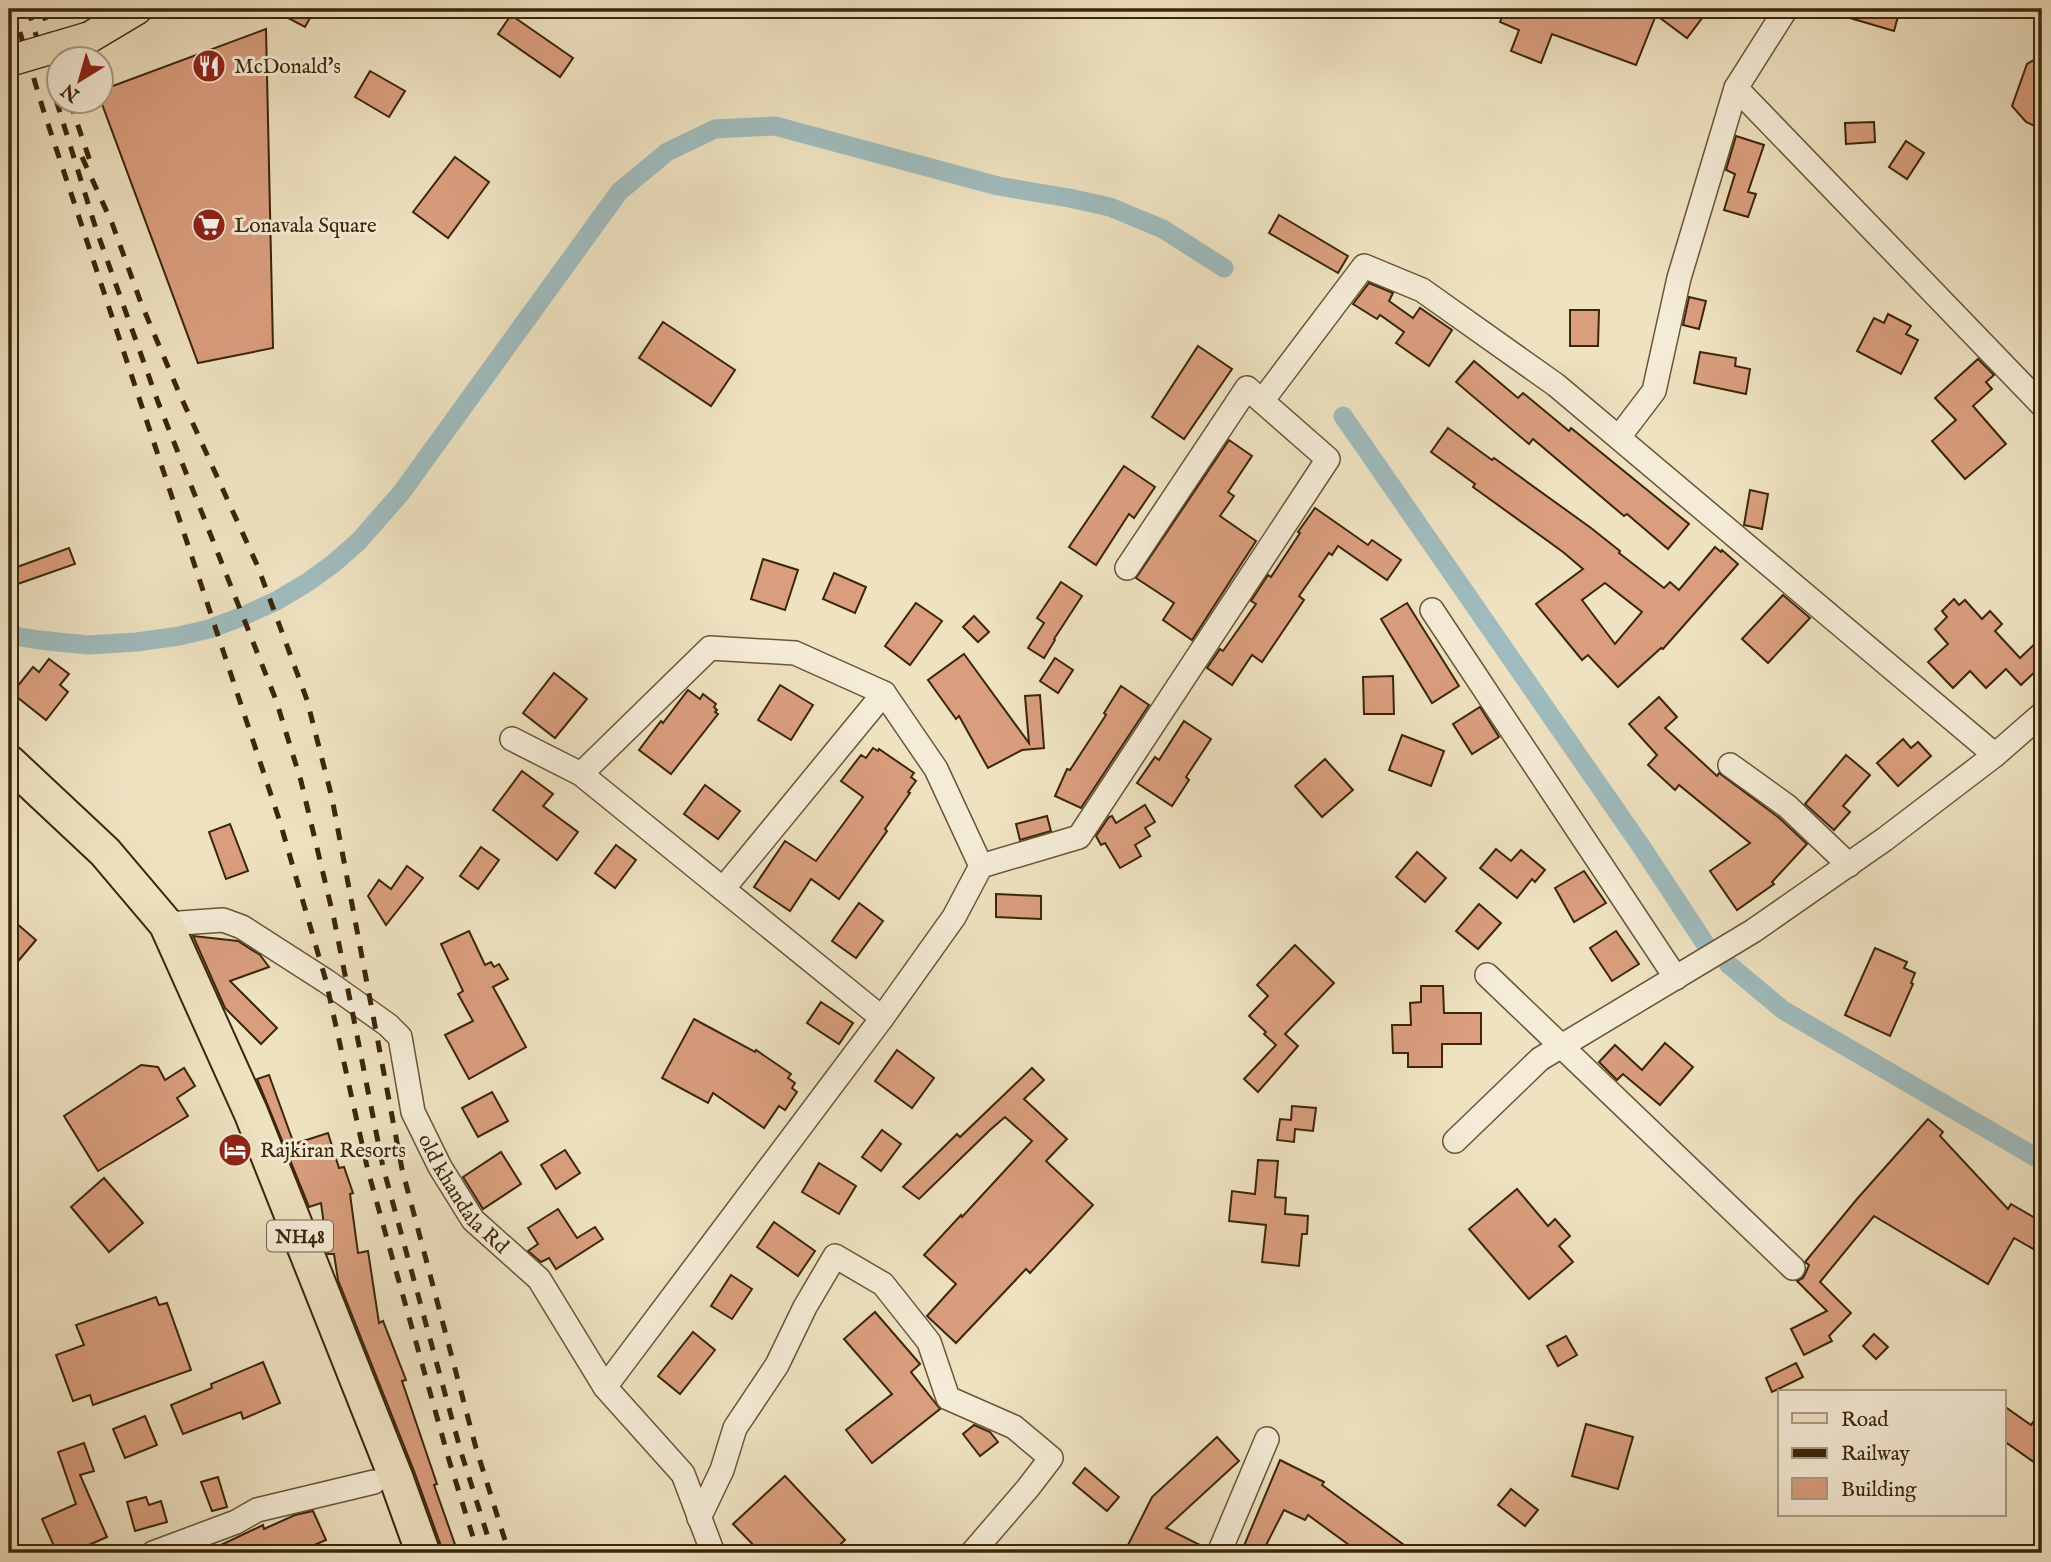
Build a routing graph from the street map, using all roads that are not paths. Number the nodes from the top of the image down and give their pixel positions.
1 (137, 9) edge
2 (1786, 9) edge
3 (9, 61) edge
4 (1737, 88) junction
5 (1262, 401) junction
6 (2042, 405) edge
7 (1619, 438) junction
8 (1127, 568) dead end
9 (1433, 610) dead end
10 (884, 693) junction
11 (2042, 714) edge
12 (512, 739) dead end
13 (1995, 755) junction
14 (9, 762) edge
15 (1730, 765) dead end
16 (581, 774) junction
17 (9, 782) edge
18 (1849, 865) junction
19 (981, 866) junction
20 (723, 889) junction
21 (166, 924) junction
22 (1487, 975) dead end
23 (1676, 978) junction
24 (881, 1017) junction
25 (1562, 1046) junction
26 (1455, 1141) dead end
27 (1793, 1268) dead end
28 (605, 1387) junction
29 (1267, 1439) dead end
30 (374, 1482) junction
31 (699, 1518) junction
32 (153, 1553) edge
33 (400, 1553) edge
34 (423, 1553) edge
35 (713, 1553) edge
36 (972, 1553) edge
37 (1219, 1553) edge

1 - 3 main road, bridge
2 - 4 street
4 - 6 street
4 - 7 street
5 - 7 street
5 - 8 street
5 - 19 street
7 - 13 street
9 - 23 street
10 - 16 street
10 - 19 street
10 - 20 street
11 - 13 street
12 - 16 street
13 - 18 street
14 - 21 highway, NH48
15 - 18 street
16 - 20 street
17 - 30 highway, NH48
18 - 23 street
19 - 24 street
20 - 24 street
21 - 28 street, old khandala Rd
21 - 34 highway, NH48
22 - 25 street
23 - 25 street
24 - 28 street
25 - 26 street
25 - 27 street
28 - 31 street, old khandala Rd
29 - 37 street
30 - 32 street
30 - 33 highway, NH48
31 - 35 street, old khandala Rd
31 - 36 street

